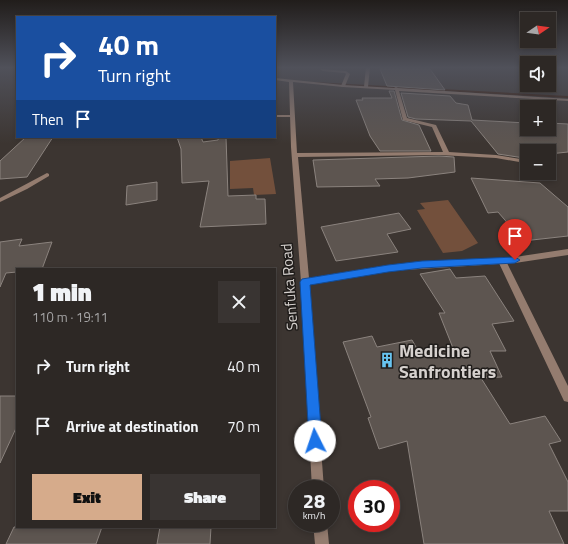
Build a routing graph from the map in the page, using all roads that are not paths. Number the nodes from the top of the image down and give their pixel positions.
1 (292, 92) edge
2 (397, 92) edge
3 (459, 92) edge
4 (568, 100) edge
5 (276, 116) edge
6 (293, 116) junction
7 (446, 152) junction
8 (295, 155) junction
9 (520, 160) edge
10 (47, 175) dead end
11 (0, 200) edge
12 (568, 252) edge
13 (502, 261) junction
14 (305, 282) junction
15 (568, 397) edge
16 (317, 480) edge
17 (321, 532) edge
18 (322, 544) edge

1 - 6 street, Senfuka Road
2 - 7 street
3 - 4 street
5 - 6 street
6 - 8 street, Senfuka Road
7 - 8 street
7 - 9 street
8 - 14 street, Senfuka Road
10 - 11 street
12 - 13 street
13 - 14 street
13 - 15 street
14 - 16 street, Senfuka Road
17 - 18 street

